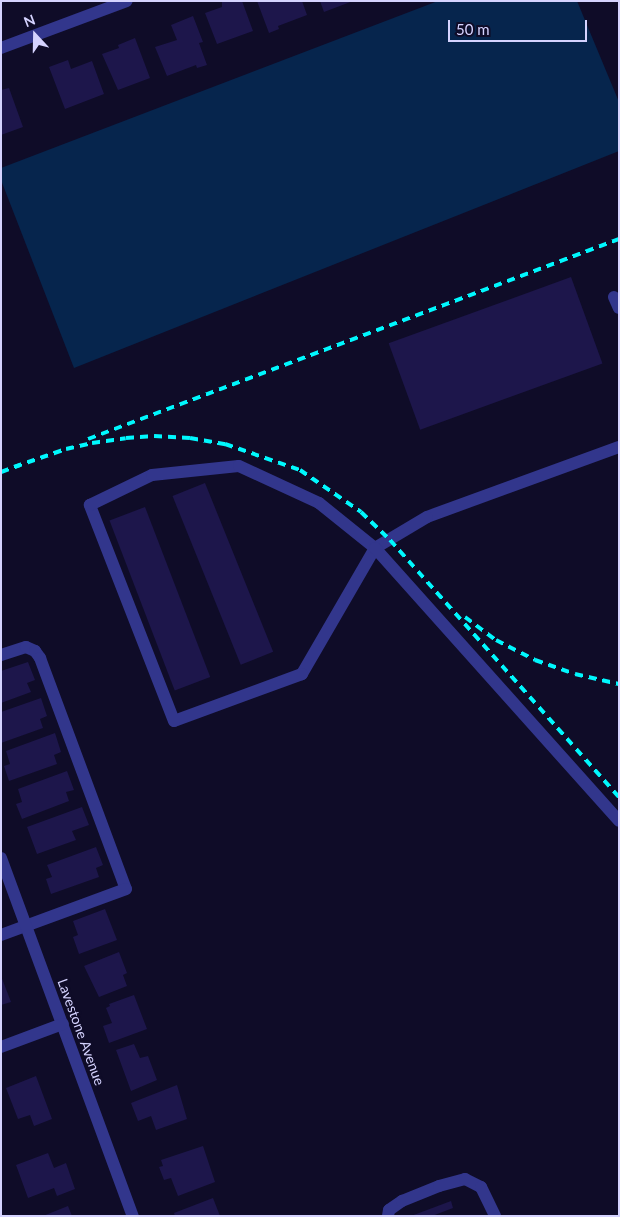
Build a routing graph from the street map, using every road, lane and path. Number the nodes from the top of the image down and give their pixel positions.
1 (127, 1) edge
2 (102, 5) edge
3 (1, 48) edge
4 (619, 447) edge
5 (375, 548) junction
6 (1, 655) edge
7 (619, 822) edge
8 (1, 858) edge
9 (26, 926) junction
10 (1, 935) edge
11 (63, 1024) junction
12 (1, 1047) edge
13 (133, 1216) edge
14 (388, 1216) edge
15 (496, 1216) edge

1 - 2 street
2 - 3 street
4 - 5 street
5 - 5 street
5 - 7 street
6 - 9 street
8 - 9 street, Lavestone Avenue
9 - 10 street
9 - 11 street, Lavestone Avenue
11 - 12 street
11 - 13 street, Lavestone Avenue
14 - 15 street

